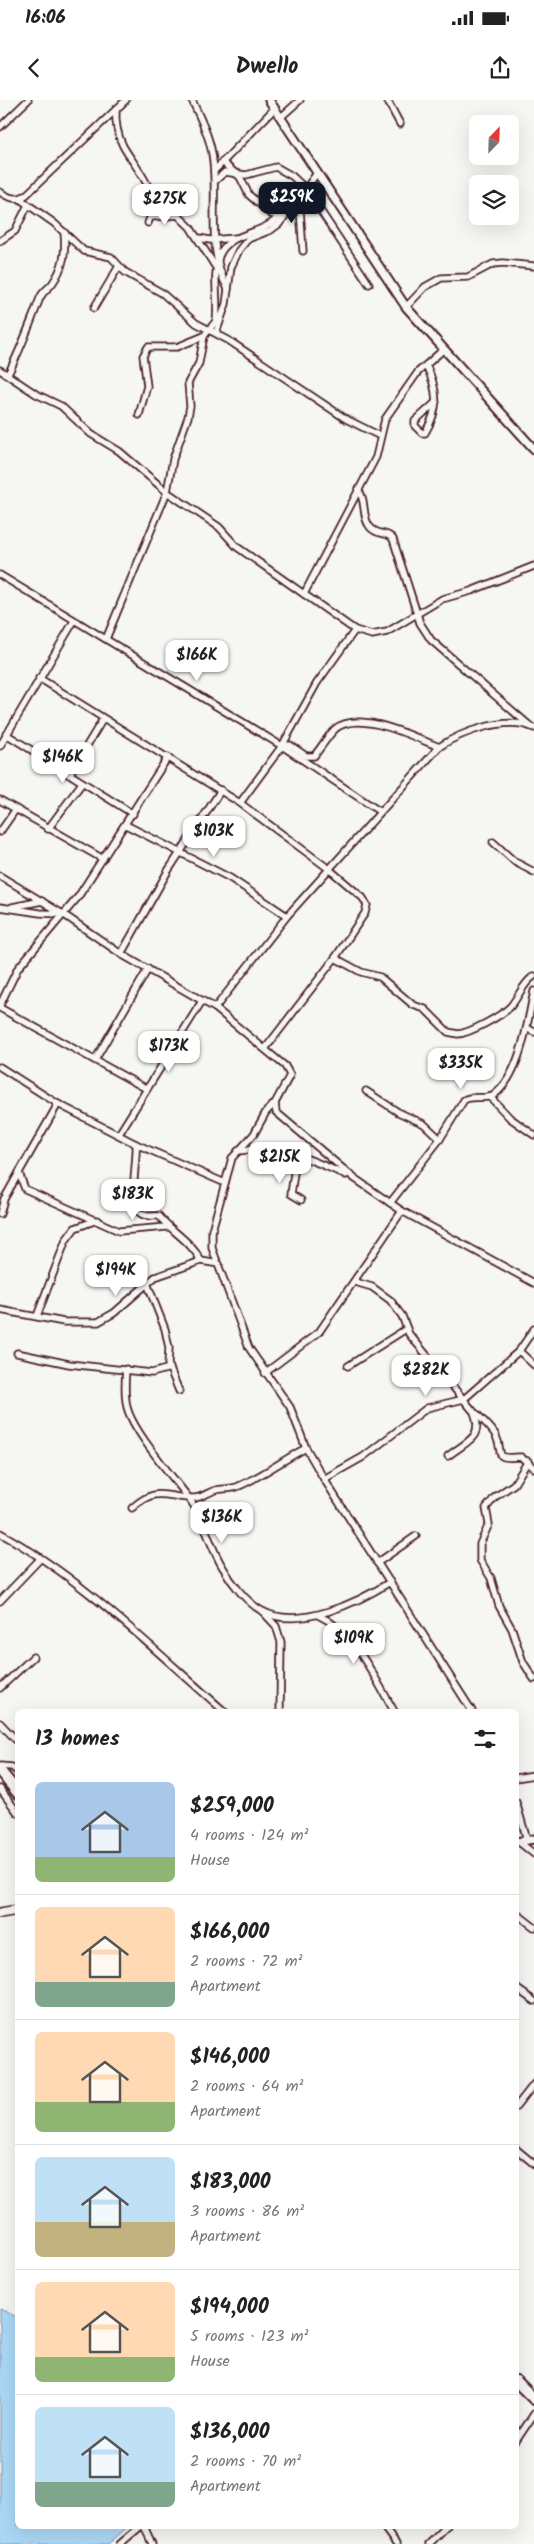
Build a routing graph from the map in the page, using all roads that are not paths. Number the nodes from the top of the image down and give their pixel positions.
1 (28, 100) edge
2 (126, 100) edge
3 (192, 100) edge
4 (269, 100) edge
5 (300, 100) edge
6 (387, 100) edge
7 (275, 108) junction
8 (116, 109) junction
9 (281, 117) junction
10 (400, 124) dead end
11 (0, 127) edge
12 (222, 162) junction
13 (214, 171) junction
14 (237, 174) junction
15 (317, 174) junction
16 (215, 181) junction
17 (149, 188) junction
18 (306, 189) junction
19 (0, 192) edge
20 (297, 197) junction
21 (20, 199) junction
22 (28, 205) junction
23 (178, 215) junction
24 (279, 216) junction
25 (64, 232) junction
26 (199, 238) junction
27 (238, 238) junction
28 (215, 240) junction
29 (0, 241) edge
30 (304, 251) dead end
31 (118, 266) junction
32 (534, 266) edge
33 (217, 267) junction
34 (369, 284) dead end
35 (228, 289) junction
36 (406, 307) junction
37 (94, 308) dead end
38 (209, 329) junction
39 (216, 333) junction
40 (204, 336) junction
41 (443, 350) junction
42 (426, 365) junction
43 (0, 370) edge
44 (8, 374) junction
45 (436, 402) junction
46 (139, 415) dead end
47 (380, 436) junction
48 (534, 449) edge
49 (358, 490) junction
50 (167, 492) junction
51 (534, 566) edge
52 (0, 575) edge
53 (304, 594) junction
54 (417, 612) junction
55 (74, 621) junction
56 (355, 630) junction
57 (106, 639) junction
58 (38, 678) junction
59 (103, 719) junction
60 (532, 727) edge
61 (6, 734) junction
62 (0, 746) edge
63 (282, 746) junction
64 (438, 747) junction
65 (168, 757) junction
66 (69, 775) junction
67 (82, 783) junction
68 (221, 790) junction
69 (0, 800) edge
70 (240, 803) junction
71 (16, 809) junction
72 (380, 811) junction
73 (133, 814) junction
74 (126, 825) junction
75 (48, 829) junction
76 (0, 832) edge
77 (493, 842) dead end
78 (180, 852) junction
79 (103, 859) junction
80 (329, 869) junction
81 (534, 872) edge
82 (0, 876) edge
83 (42, 901) junction
84 (0, 907) edge
85 (10, 907) junction
86 (63, 914) junction
87 (287, 916) junction
88 (121, 954) junction
89 (335, 958) junction
90 (148, 969) junction
91 (534, 976) edge
92 (534, 991) edge
93 (202, 1001) junction
94 (0, 1006) edge
95 (215, 1008) junction
96 (527, 1028) junction
97 (534, 1032) edge
98 (265, 1049) junction
99 (95, 1060) junction
100 (0, 1067) edge
101 (147, 1089) junction
102 (366, 1091) dead end
103 (490, 1097) junction
104 (275, 1103) junction
105 (58, 1104) junction
106 (119, 1134) junction
107 (534, 1135) edge
108 (440, 1139) junction
109 (136, 1144) junction
110 (238, 1151) junction
111 (297, 1154) junction
112 (19, 1172) junction
113 (354, 1178) junction
114 (225, 1183) junction
115 (301, 1200) dead end
116 (390, 1203) junction
117 (402, 1211) junction
118 (0, 1214) edge
119 (97, 1220) junction
120 (167, 1228) junction
121 (201, 1261) junction
122 (219, 1264) junction
123 (147, 1282) junction
124 (355, 1282) junction
125 (534, 1283) edge
126 (0, 1310) edge
127 (37, 1316) junction
128 (406, 1329) junction
129 (534, 1329) edge
130 (519, 1351) junction
131 (17, 1353) dead end
132 (534, 1365) edge
133 (348, 1366) dead end
134 (170, 1368) junction
135 (126, 1369) junction
136 (265, 1373) junction
137 (179, 1391) dead end
138 (464, 1399) junction
139 (474, 1412) junction
140 (306, 1448) junction
141 (448, 1456) dead end
142 (528, 1462) junction
143 (534, 1468) edge
144 (324, 1479) junction
145 (188, 1498) junction
146 (132, 1508) dead end
147 (0, 1533) edge
148 (416, 1536) dead end
149 (40, 1559) junction
150 (377, 1563) junction
151 (390, 1582) junction
152 (0, 1601) edge
153 (263, 1612) junction
154 (318, 1615) junction
155 (33, 1657) dead end
156 (534, 1679) edge
157 (0, 1688) edge
158 (222, 1709) edge
159 (280, 1709) edge
160 (393, 1709) edge
161 (471, 1709) edge
162 (0, 1723) edge
163 (15, 1739) edge
164 (0, 1766) edge
165 (15, 1770) edge
166 (0, 1771) edge
167 (534, 1774) edge
168 (519, 1777) edge
169 (0, 1789) edge
170 (15, 1789) edge
171 (15, 1809) edge
172 (519, 1810) edge
173 (530, 1839) edge
174 (519, 1843) edge
175 (534, 1854) edge
176 (15, 1911) edge
177 (0, 1914) edge
178 (519, 1916) edge
179 (534, 1927) edge
180 (519, 1990) edge
181 (534, 2001) edge
182 (534, 2084) edge
183 (519, 2104) edge
184 (519, 2152) edge
185 (534, 2164) edge
186 (519, 2384) edge
187 (534, 2399) edge
188 (534, 2414) edge
189 (519, 2436) edge
190 (139, 2529) edge
191 (144, 2529) edge
192 (385, 2529) edge
193 (444, 2529) edge
194 (120, 2544) edge
195 (152, 2544) edge
196 (396, 2544) edge
197 (429, 2544) edge

1 - 11 street
2 - 8 street
3 - 13 street
4 - 7 street
5 - 9 street
6 - 10 street
7 - 9 street
7 - 12 street
8 - 17 street
8 - 21 street
9 - 15 street
12 - 13 street
12 - 14 street
13 - 16 street
14 - 16 street
14 - 18 street
14 - 24 street
15 - 18 street
15 - 36 street
16 - 28 street
17 - 23 street
17 - 23 street
18 - 20 street
18 - 34 street
19 - 21 street
20 - 24 street
20 - 30 street
20 - 35 street
21 - 22 street
22 - 25 street
22 - 29 street
23 - 26 street
24 - 27 street
25 - 31 street
25 - 44 street
26 - 28 street
26 - 33 street
27 - 28 street
27 - 33 street
28 - 33 street
31 - 37 street
31 - 38 street
32 - 36 street
33 - 35 street
33 - 38 street
35 - 39 street
36 - 41 street
38 - 39 street
38 - 40 street
39 - 47 street
40 - 46 street
40 - 50 street
41 - 42 street
41 - 48 street
42 - 45 street
42 - 47 street
43 - 44 street
44 - 50 street
45 - 45 street
47 - 49 street
49 - 53 street
49 - 54 street
50 - 53 street
50 - 57 street
51 - 54 street
52 - 55 street
53 - 56 street
54 - 56 street
54 - 60 street
55 - 57 street
55 - 58 street
56 - 63 street
57 - 63 street
58 - 59 street
58 - 61 street
59 - 65 street
59 - 66 street
60 - 64 street
61 - 62 street
61 - 66 street
63 - 64 street
63 - 70 street
63 - 72 street
64 - 72 street
65 - 68 street
65 - 73 street
66 - 67 street
67 - 73 street
67 - 75 street
68 - 70 street
68 - 78 street
69 - 71 street
70 - 80 street
71 - 75 street
71 - 76 street
72 - 80 street
73 - 74 street
74 - 78 street
74 - 79 street
75 - 79 street
77 - 81 street
78 - 87 street
78 - 88 street
79 - 86 street
80 - 87 street
80 - 89 street
82 - 83 street
83 - 85 street
83 - 86 street
84 - 85 street
85 - 86 street
86 - 88 street
86 - 94 street
87 - 95 street
88 - 90 street
89 - 91 street
89 - 98 street
90 - 93 street
90 - 99 street
92 - 96 street
93 - 95 street
93 - 101 street
94 - 99 street
95 - 98 street
96 - 97 street
96 - 103 street
98 - 104 street
99 - 101 street
100 - 105 street
101 - 106 street
102 - 108 street
103 - 107 street
103 - 108 street
104 - 110 street
104 - 113 street
105 - 106 street
105 - 112 street
106 - 109 street
108 - 116 street
109 - 114 street
109 - 120 street
110 - 111 street
110 - 114 street
111 - 113 street
111 - 115 street
112 - 118 street
112 - 119 street
113 - 116 street
114 - 122 street
116 - 117 street
117 - 124 street
117 - 125 street
119 - 120 street
119 - 127 street
120 - 121 street
121 - 122 street
121 - 123 street
122 - 136 street
123 - 127 street
123 - 134 street
124 - 128 street
124 - 136 street
126 - 127 street
128 - 133 street
128 - 138 street
129 - 130 street
130 - 132 street
130 - 138 street
131 - 135 street
134 - 135 street
134 - 137 street
135 - 145 street
136 - 140 street
138 - 139 street
138 - 144 street
139 - 141 street
139 - 142 street
140 - 144 street
140 - 145 street
142 - 143 street
142 - 156 street
144 - 150 street
145 - 146 street
145 - 153 street
147 - 149 street
148 - 150 street
149 - 152 street
149 - 158 street
150 - 151 street
151 - 154 street
151 - 161 street
153 - 154 street
153 - 159 street
154 - 160 street
155 - 157 street
162 - 163 street
164 - 165 street
166 - 170 highway
167 - 168 street
169 - 171 street
172 - 173 street
174 - 175 street
176 - 177 main road
178 - 179 street
180 - 181 street
182 - 183 street
184 - 185 street
186 - 187 highway
188 - 189 street
190 - 194 street
191 - 195 street
192 - 196 street
193 - 197 street

